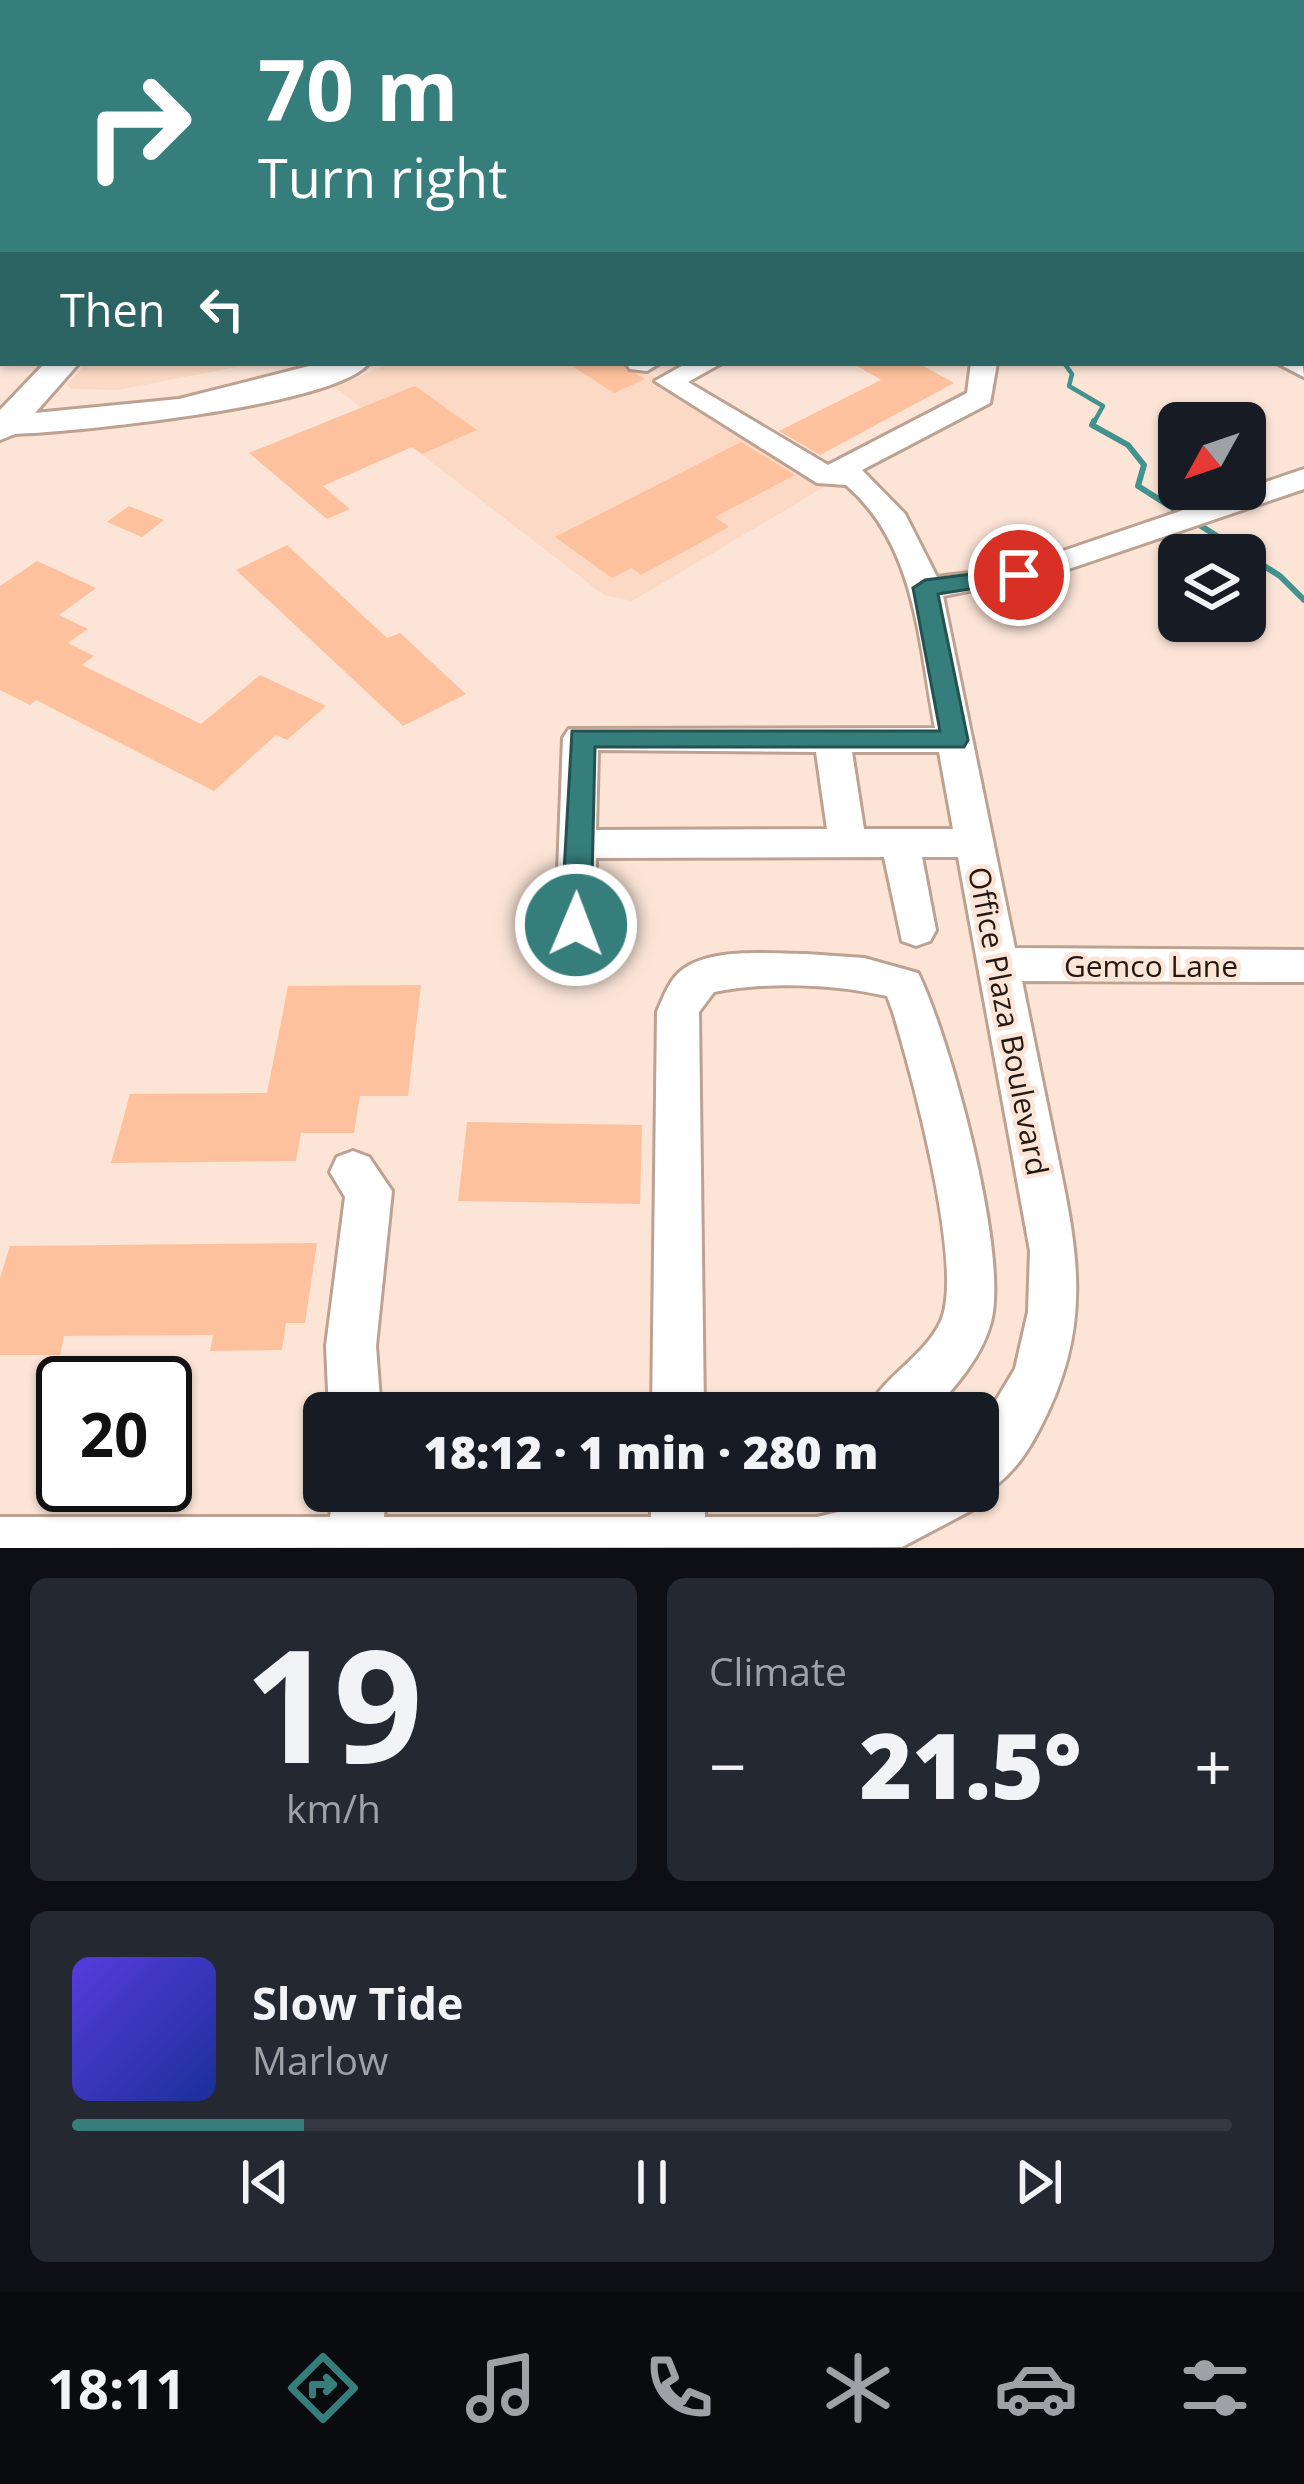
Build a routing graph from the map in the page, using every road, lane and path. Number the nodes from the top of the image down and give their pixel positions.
1 (24, 366) edge
2 (59, 366) edge
3 (274, 366) edge
4 (343, 366) edge
5 (702, 366) edge
6 (984, 366) edge
7 (5, 412) edge
8 (841, 470) junction
9 (1304, 478) edge
10 (920, 572) junction
11 (832, 740) junction
12 (955, 740) junction
13 (902, 843) junction
14 (975, 843) junction
15 (577, 844) junction
16 (848, 844) junction
17 (576, 925) dead end
18 (916, 930) dead end
19 (998, 964) junction
20 (1304, 966) edge
21 (353, 1172) dead end
22 (354, 1392) edge
23 (678, 1392) edge
24 (915, 1392) edge
25 (999, 1445) edge
26 (358, 1512) edge
27 (678, 1512) edge
28 (925, 1512) edge
29 (891, 1538) edge
30 (0, 1544) edge
31 (354, 1544) junction
32 (678, 1545) edge

1 - 7 main road
2 - 7 main road
3 - 7 main road
4 - 7 main road
5 - 8 street
6 - 8 street
8 - 10 street
9 - 10 street
10 - 12 street, Office Plaza Boulevard
11 - 12 street
11 - 15 street
11 - 16 street
12 - 14 street, Office Plaza Boulevard
13 - 14 street
13 - 16 street
13 - 18 street
14 - 19 street, Office Plaza Boulevard
15 - 16 street
15 - 17 street
19 - 20 street, Gemco Lane
19 - 25 street, Office Plaza Boulevard
21 - 22 street
23 - 24 street
26 - 31 street
27 - 32 street
28 - 29 street
29 - 32 street
30 - 31 street
31 - 32 street

